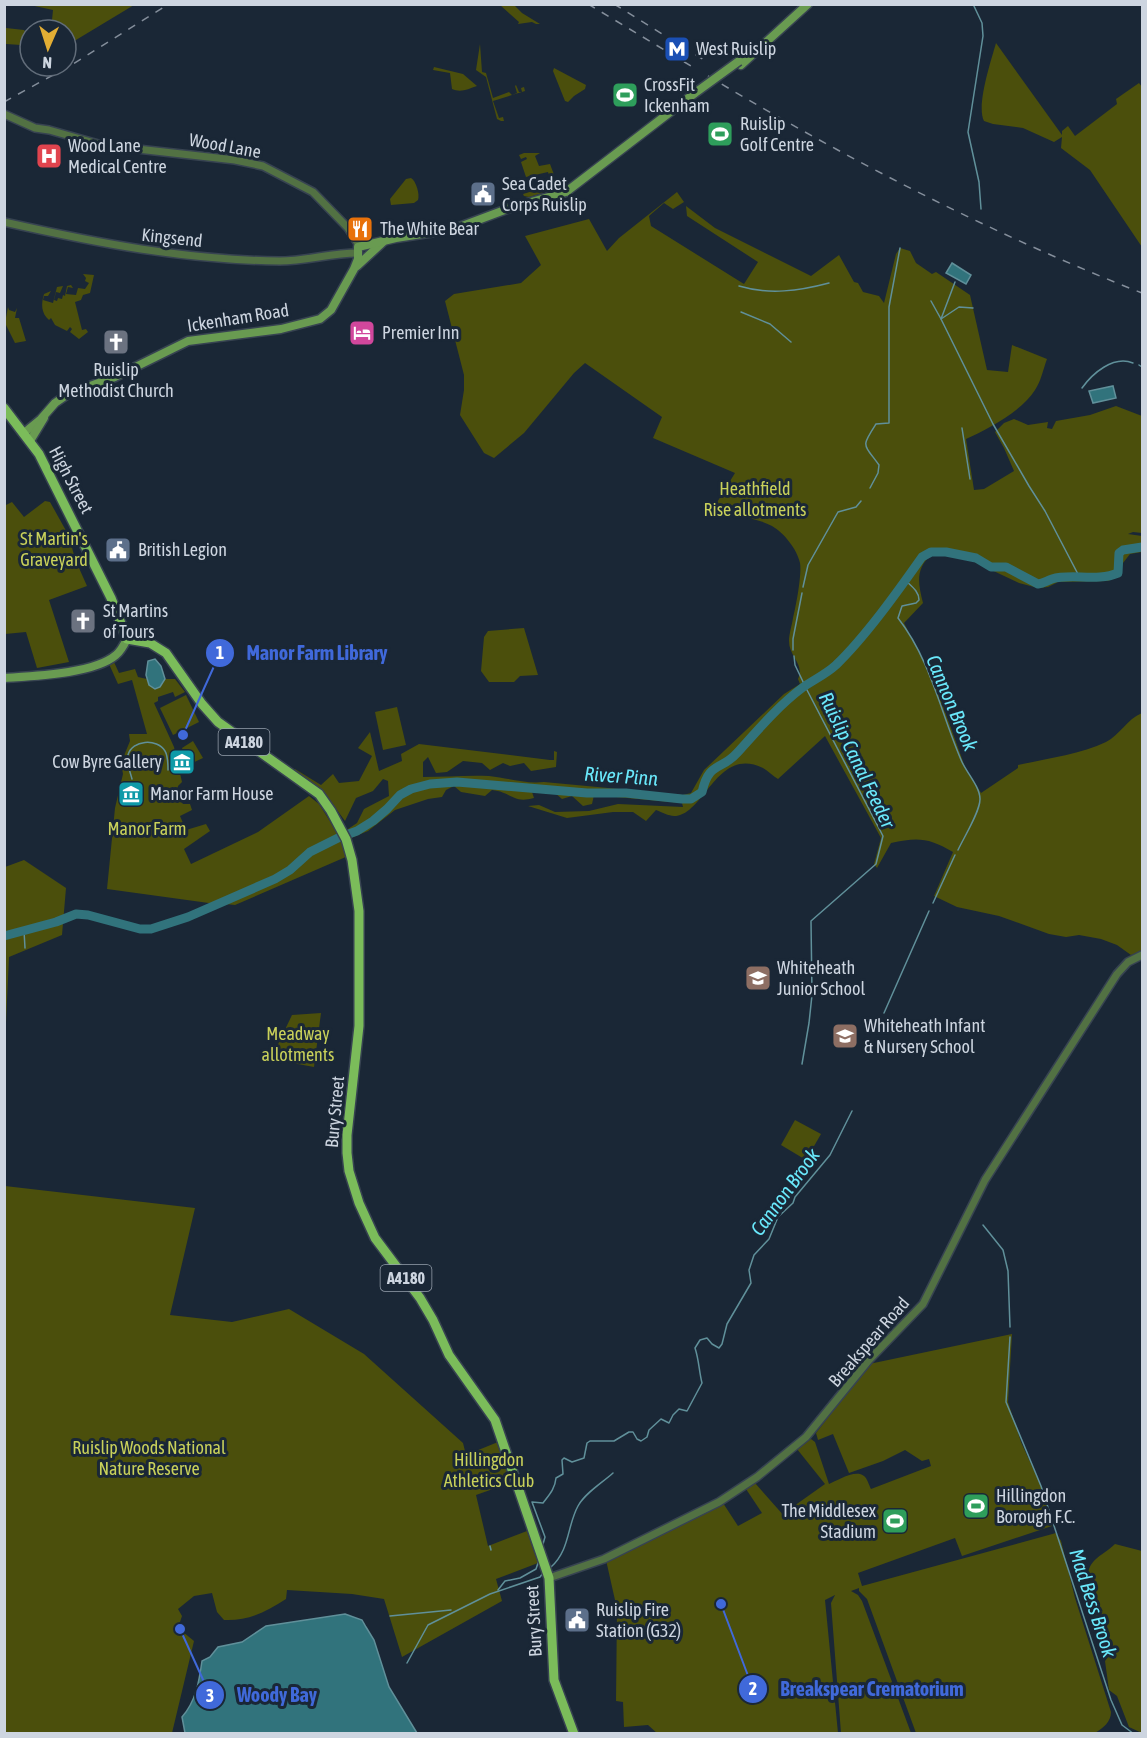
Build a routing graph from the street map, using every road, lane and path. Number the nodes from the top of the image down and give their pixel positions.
1 (800, 4) edge
2 (808, 4) edge
3 (740, 63) junction
4 (4, 114) edge
5 (4, 222) edge
6 (361, 251) junction
7 (4, 408) edge
8 (47, 412) junction
9 (24, 433) junction
10 (30, 441) junction
11 (127, 639) junction
12 (4, 678) edge
13 (1143, 956) edge
14 (549, 1578) junction
15 (574, 1734) edge

1 - 3 main road
2 - 3 main road
3 - 6 main road
4 - 6 street, Wood Lane
5 - 6 street, Kingsend
6 - 8 main road, Ickenham Road
7 - 9 main road, High Street
8 - 9 main road, Ickenham Road
8 - 10 main road, Ickenham Road
9 - 10 main road, High Street
10 - 11 main road, High Street
11 - 12 main road
11 - 14 main road, Bury Street / A4180
13 - 14 street, Breakspear Road
14 - 15 main road, Bury Street / A4180

